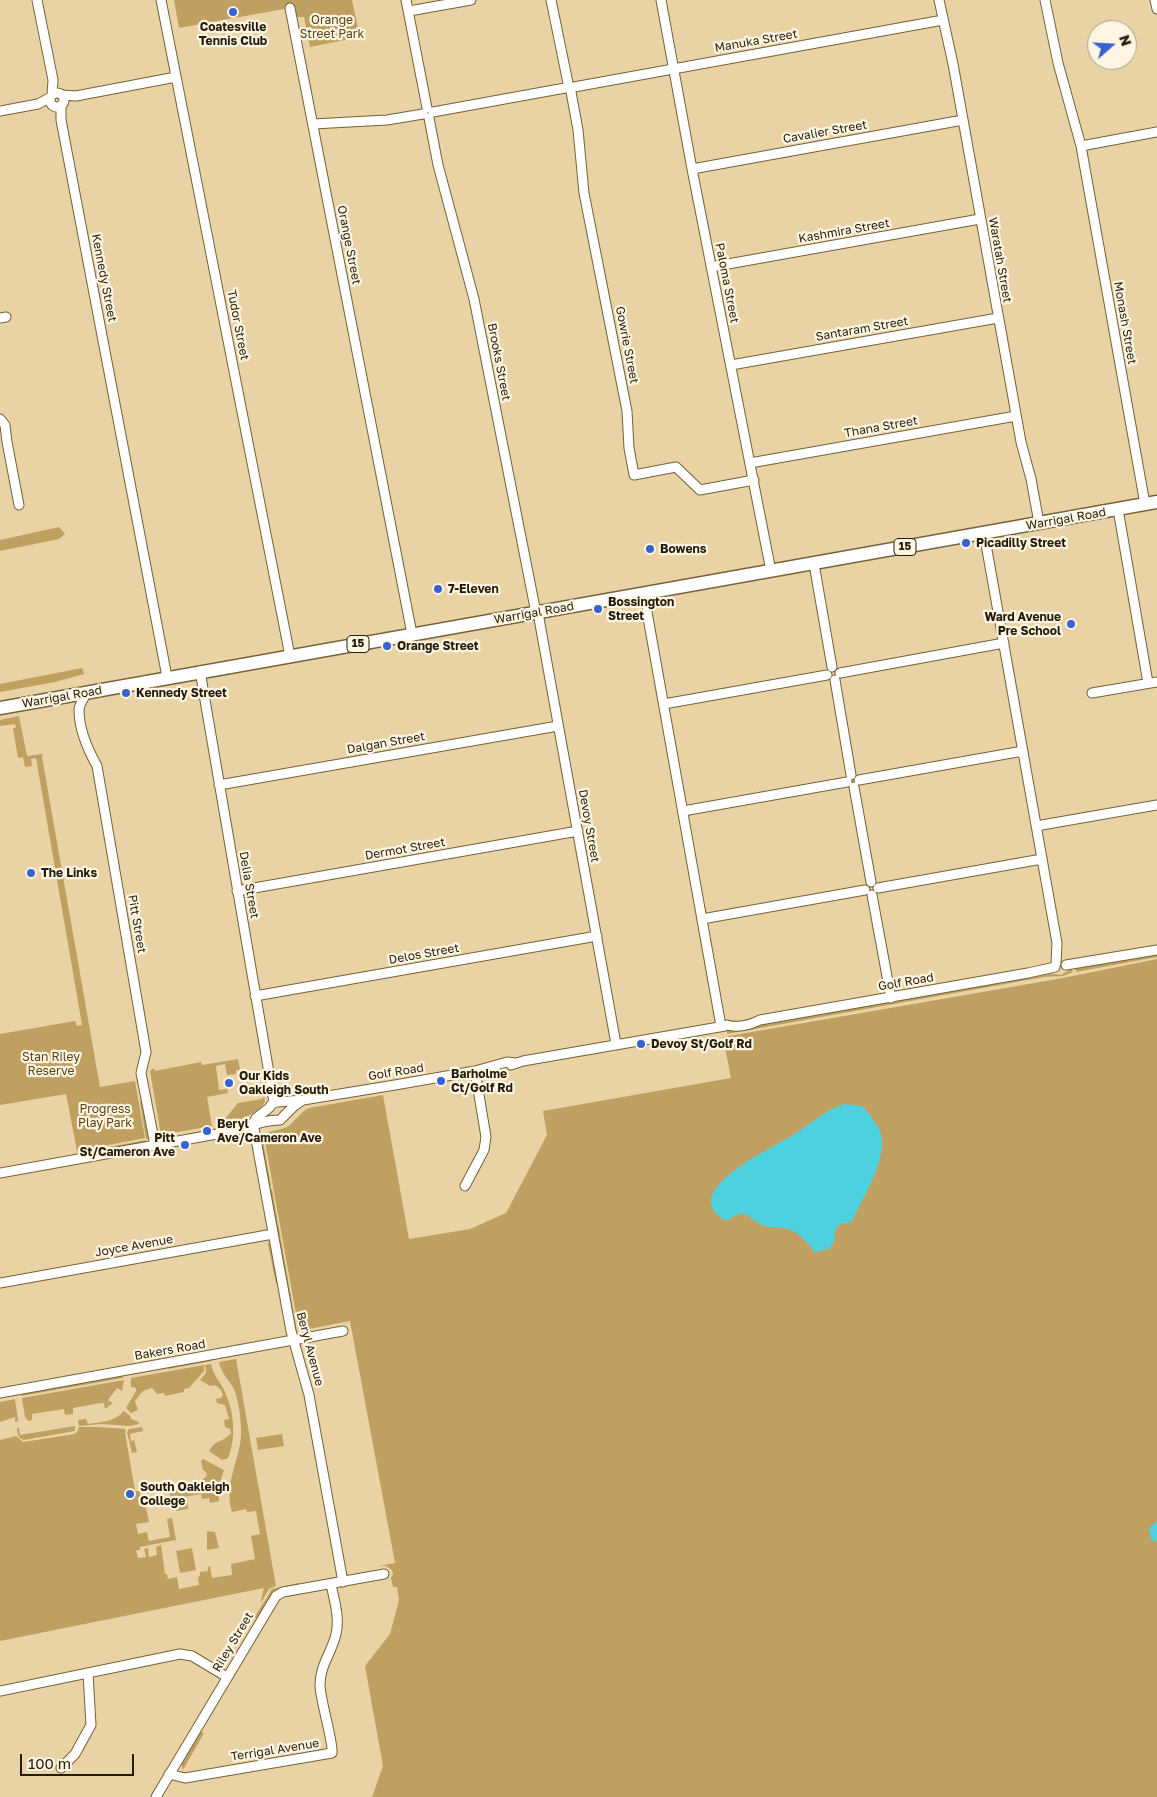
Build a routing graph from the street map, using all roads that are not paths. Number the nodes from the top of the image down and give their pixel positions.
1 (37, 0) edge
2 (161, 0) edge
3 (406, 0) edge
4 (471, 0) edge
5 (551, 0) edge
6 (661, 0) edge
7 (939, 0) edge
8 (1045, 0) edge
9 (1155, 0) edge
10 (290, 8) dead end
11 (1157, 9) edge
12 (409, 11) junction
13 (943, 20) junction
14 (673, 69) junction
15 (176, 77) junction
16 (569, 87) junction
17 (57, 100) junction
18 (0, 111) edge
19 (428, 113) junction
20 (963, 120) junction
21 (313, 124) junction
22 (1157, 132) edge
23 (1081, 146) junction
24 (692, 169) junction
25 (980, 219) junction
26 (711, 267) junction
27 (998, 318) junction
28 (731, 365) junction
29 (1016, 416) junction
30 (1, 419) edge
31 (750, 464) junction
32 (754, 480) junction
33 (1151, 503) edge
34 (19, 505) dead end
35 (1118, 509) junction
36 (1039, 523) junction
37 (984, 533) junction
38 (814, 564) junction
39 (771, 571) junction
40 (654, 592) junction
41 (537, 613) junction
42 (412, 634) junction
43 (1004, 643) junction
44 (290, 656) junction
45 (200, 671) junction
46 (834, 674) junction
47 (168, 677) junction
48 (1152, 683) edge
49 (87, 692) junction
50 (1092, 693) dead end
51 (64, 696) junction
52 (664, 704) junction
53 (0, 708) edge
54 (79, 710) junction
55 (558, 726) junction
56 (1022, 751) junction
57 (853, 781) junction
58 (219, 785) junction
59 (1157, 804) edge
60 (683, 811) junction
61 (1036, 826) junction
62 (578, 831) junction
63 (1042, 858) junction
64 (872, 889) junction
65 (237, 891) junction
66 (702, 919) junction
67 (597, 936) junction
68 (1157, 950) edge
69 (1060, 964) junction
70 (255, 996) junction
71 (891, 998) junction
72 (724, 1026) junction
73 (616, 1044) junction
74 (475, 1071) junction
75 (303, 1100) junction
76 (275, 1104) junction
77 (286, 1114) junction
78 (274, 1120) junction
79 (253, 1123) junction
80 (155, 1145) junction
81 (0, 1173) edge
82 (465, 1186) dead end
83 (273, 1234) junction
84 (0, 1283) edge
85 (343, 1332) dead end
86 (294, 1340) junction
87 (0, 1393) edge
88 (384, 1574) dead end
89 (343, 1582) junction
90 (331, 1584) junction
91 (88, 1673) junction
92 (227, 1676) junction
93 (0, 1691) edge
94 (61, 1768) dead end
95 (169, 1774) junction
96 (156, 1797) edge

1 - 17 street, Kennedy Street
2 - 15 street, Tudor Street
3 - 12 street, Brooks Street
4 - 12 street
5 - 16 street, Gowrie Street
6 - 14 street, Paloma Street
7 - 13 street, Waratah Street
8 - 23 street, Monash Street
9 - 11 street
10 - 21 street, Orange Street
12 - 19 street, Brooks Street
13 - 14 street, Manuka Street
13 - 20 street, Waratah Street
14 - 16 street, Manuka Street
14 - 24 street, Paloma Street
15 - 17 street
15 - 44 street, Tudor Street
16 - 19 street, Manuka Street
16 - 32 street, Gowrie Street
17 - 18 street
17 - 47 street, Kennedy Street
19 - 21 street, Manuka Street
19 - 41 street, Brooks Street
20 - 24 street, Cavalier Street
20 - 25 street, Waratah Street
21 - 42 street, Orange Street
22 - 23 street
23 - 33 street, Monash Street
24 - 26 street, Paloma Street
25 - 26 street, Kashmira Street
25 - 27 street, Waratah Street
26 - 28 street, Paloma Street
27 - 28 street, Santaram Street
27 - 29 street, Waratah Street
28 - 31 street, Paloma Street
29 - 31 street, Thana Street
29 - 36 street, Waratah Street
30 - 34 street
31 - 32 street, Paloma Street
32 - 39 street, Paloma Street
33 - 35 highway, Warrigal Road / 15
35 - 36 highway, Warrigal Road / 15
35 - 48 street
36 - 37 highway, Warrigal Road / 15
37 - 38 highway, Warrigal Road / 15
37 - 43 street
38 - 39 highway, Warrigal Road / 15
38 - 46 street
39 - 40 highway, Warrigal Road / 15
40 - 41 highway, Warrigal Road / 15
40 - 52 street
41 - 42 highway, Warrigal Road / 15
41 - 55 street, Devoy Street
42 - 44 highway, Warrigal Road / 15
43 - 46 street
43 - 56 street
44 - 45 highway, Warrigal Road / 15
45 - 47 highway, Warrigal Road / 15
45 - 58 street, Delia Street
46 - 52 street
46 - 57 street
47 - 49 highway, Warrigal Road / 15
48 - 50 street
49 - 51 highway, Warrigal Road / 15
49 - 54 street
51 - 53 highway, Warrigal Road / 15
51 - 54 street
52 - 60 street
54 - 80 street, Pitt Street
55 - 58 street, Dalgan Street
55 - 62 street, Devoy Street
56 - 57 street
56 - 61 street
57 - 60 street
57 - 64 street
58 - 65 street, Delia Street
59 - 61 street
60 - 66 street
61 - 63 street
62 - 65 street, Dermot Street
62 - 67 street, Devoy Street
63 - 64 street
63 - 69 street
64 - 66 street
64 - 71 street
65 - 70 street, Delia Street
66 - 72 street
67 - 70 street, Delos Street
67 - 73 street, Devoy Street
68 - 69 street, Golf Road
69 - 71 street, Golf Road
70 - 76 street, Delia Street
71 - 72 street, Golf Road
72 - 73 street, Golf Road
73 - 74 street, Golf Road
74 - 75 street, Golf Road
74 - 82 street
75 - 76 street, Golf Road
75 - 77 street, Golf Road
76 - 77 street
76 - 78 street
76 - 79 street
77 - 78 street
78 - 79 street
79 - 80 street
79 - 83 street, Beryl Avenue
80 - 81 street
83 - 84 street, Joyce Avenue
83 - 86 street, Beryl Avenue
85 - 86 street, Bakers Road
86 - 87 street, Bakers Road
86 - 89 street, Beryl Avenue
88 - 89 street, Riley Street
89 - 90 street, Riley Street
90 - 92 street, Riley Street
90 - 95 street, Terrigal Avenue
91 - 92 street
91 - 93 street
91 - 94 street
92 - 95 street, Riley Street
95 - 96 street, Riley Street

